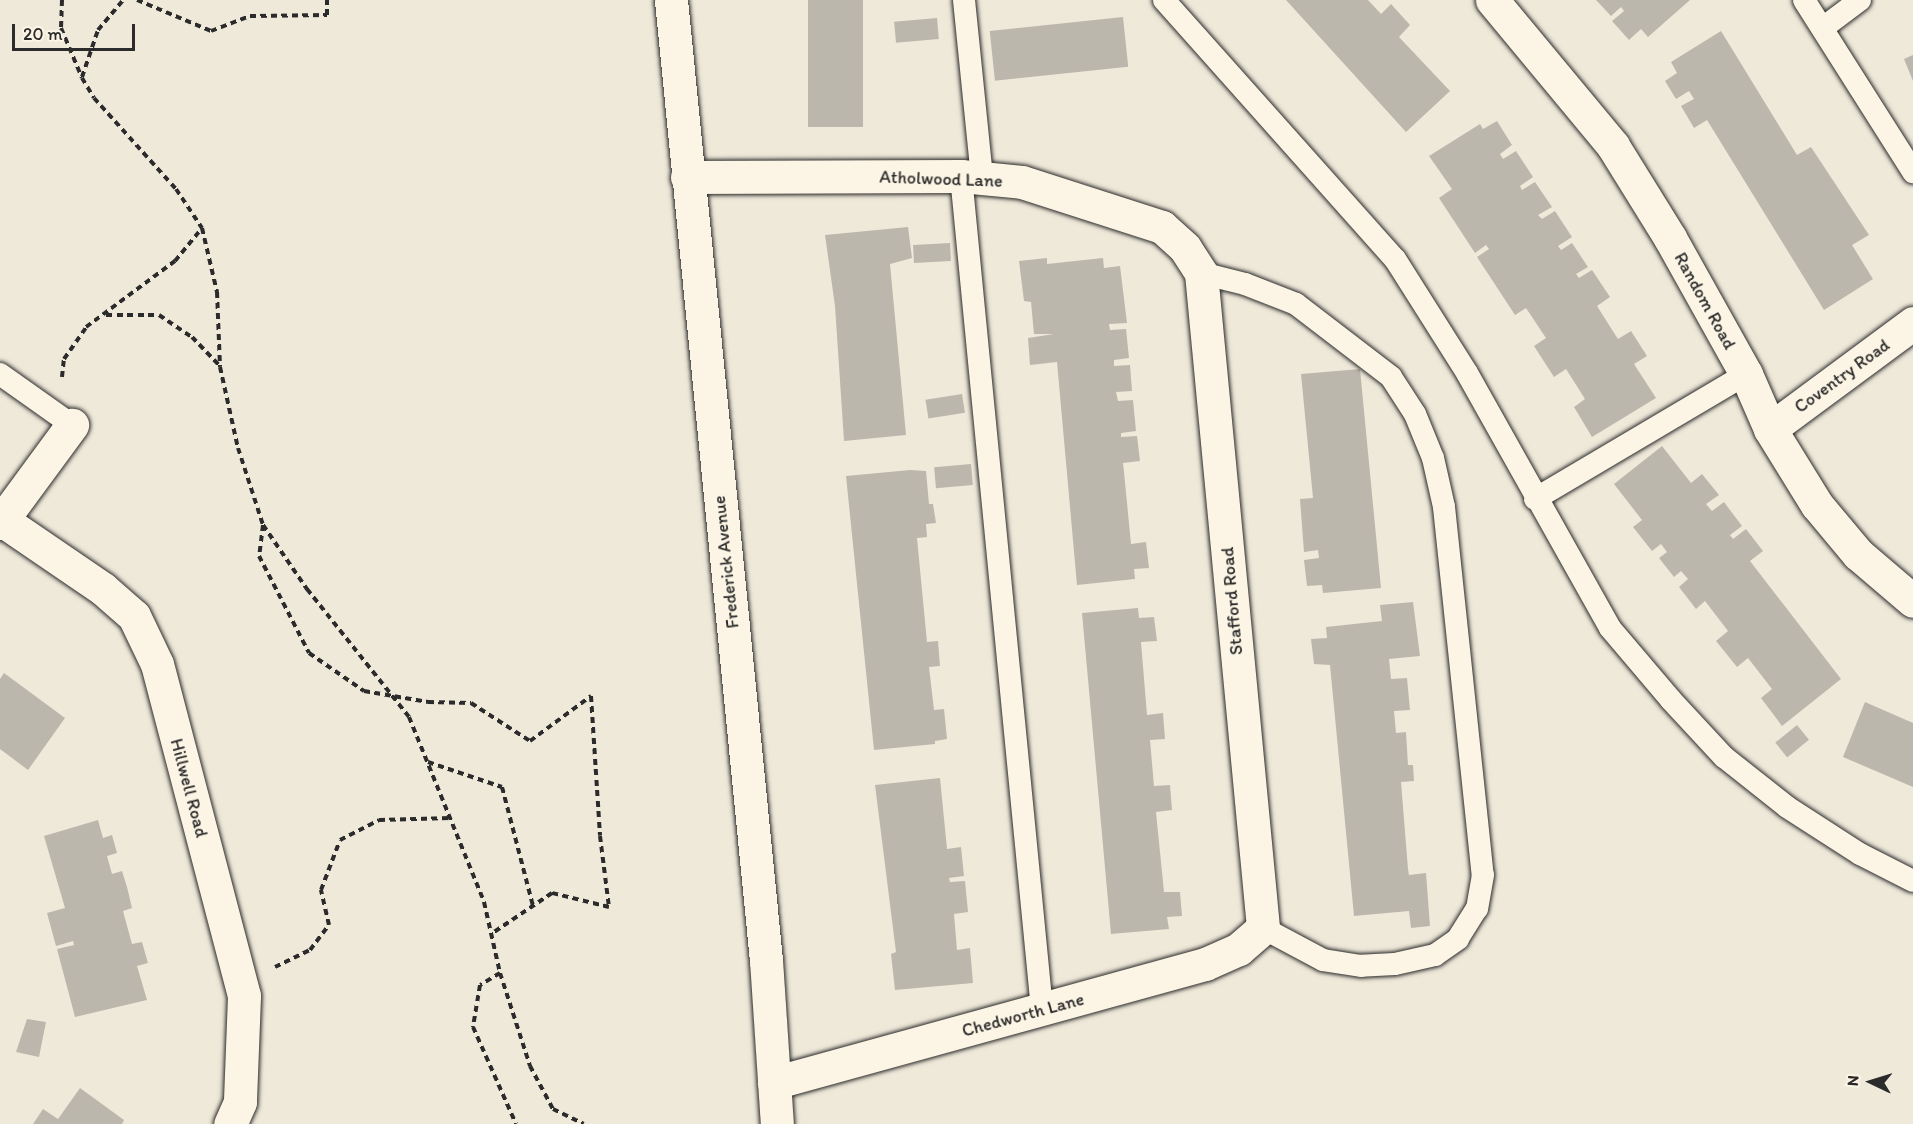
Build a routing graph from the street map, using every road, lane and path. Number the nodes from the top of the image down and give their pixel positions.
1 (62, 0) edge
2 (123, 0) edge
3 (138, 0) edge
4 (327, 0) edge
5 (671, 0) edge
6 (964, 0) edge
7 (1164, 0) edge
8 (1492, 0) edge
9 (1804, 0) edge
10 (1860, 0) edge
11 (1824, 27) junction
12 (82, 78) junction
13 (1913, 172) edge
14 (687, 177) junction
15 (971, 177) junction
16 (202, 228) junction
17 (1201, 273) junction
18 (104, 316) junction
19 (1913, 322) edge
20 (220, 367) junction
21 (0, 374) edge
22 (1746, 374) junction
23 (64, 419) junction
24 (1770, 429) junction
25 (1535, 499) junction
26 (1, 522) edge
27 (264, 525) junction
28 (1913, 601) edge
29 (393, 697) junction
30 (427, 762) junction
31 (451, 818) junction
32 (1913, 881) edge
33 (533, 906) junction
34 (1263, 928) junction
35 (491, 934) junction
36 (500, 973) junction
37 (240, 983) junction
38 (1042, 1010) junction
39 (774, 1083) junction
40 (230, 1124) edge
41 (516, 1124) edge
42 (584, 1124) edge
43 (777, 1124) edge

1 - 12 path
2 - 12 path
3 - 4 path
5 - 14 street, Frederick Avenue
6 - 15 lane
7 - 25 lane
8 - 22 street, Random Road
9 - 11 lane
10 - 11 lane
11 - 13 lane
12 - 16 path
14 - 15 street, Atholwood Lane
14 - 39 street, Frederick Avenue
15 - 17 street, Atholwood Lane
15 - 38 lane
16 - 18 path
16 - 20 path
17 - 34 street, Stafford Road
17 - 34 lane
18 - 20 path
18 - 23 path
19 - 24 street, Coventry Road
20 - 27 path
21 - 23 lane
22 - 24 street, Random Road
22 - 25 lane
23 - 26 street
24 - 28 street, Random Road
25 - 32 lane
26 - 37 street, Hillwell Road
27 - 29 path
27 - 29 path
29 - 30 path
29 - 33 path
30 - 31 path
30 - 33 path
31 - 35 path
31 - 37 path
33 - 35 path
34 - 38 street, Chedworth Lane
35 - 36 path
36 - 41 path
36 - 42 path
37 - 40 street, Hillwell Road
38 - 39 street, Chedworth Lane
39 - 43 street, Frederick Avenue

